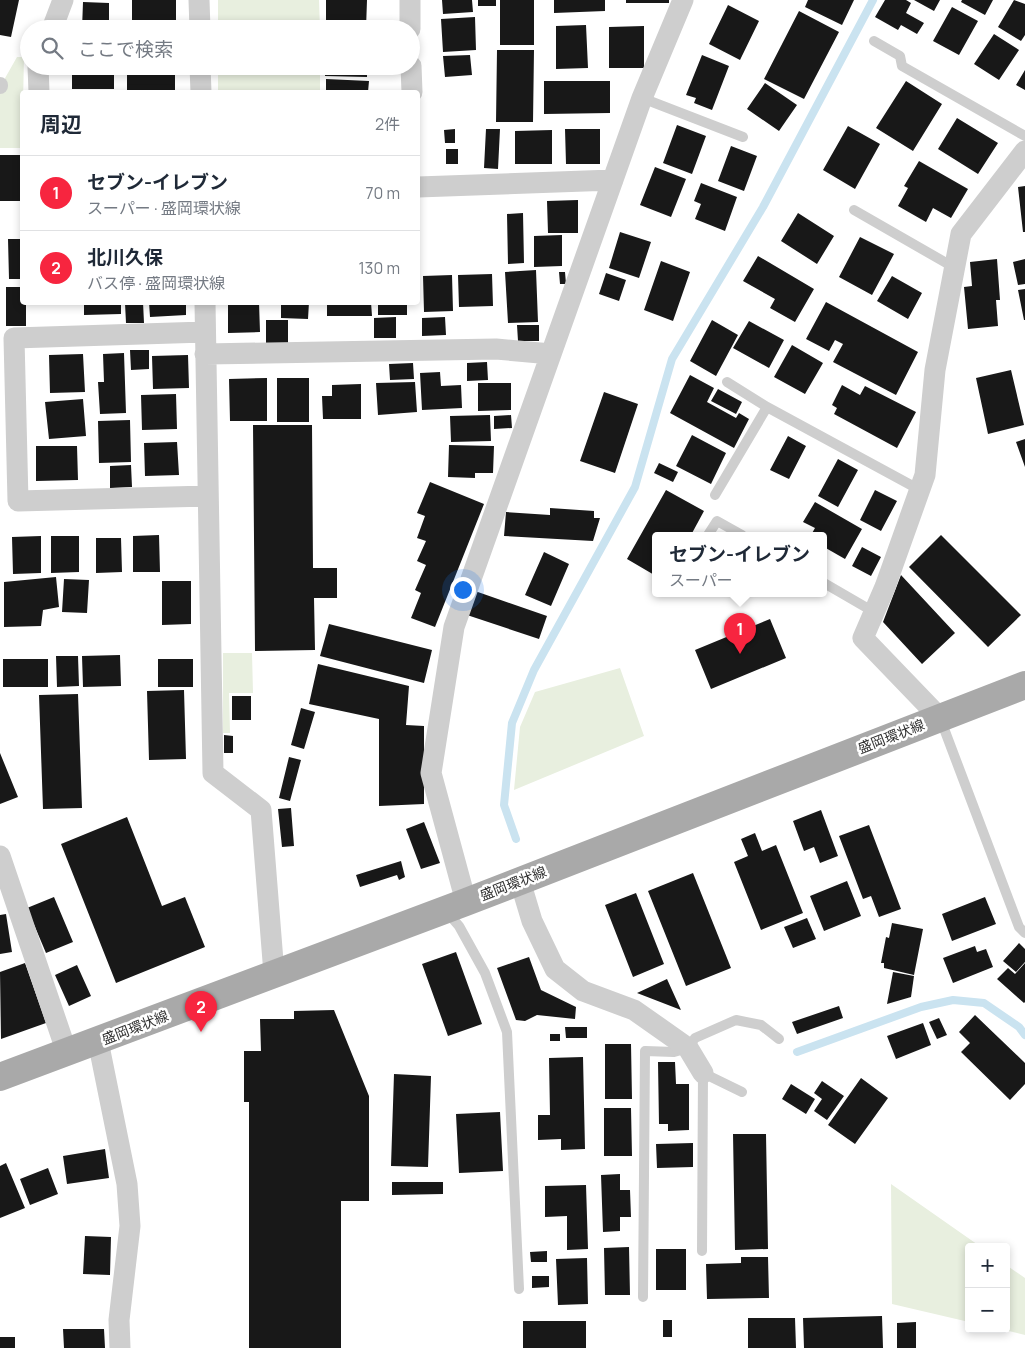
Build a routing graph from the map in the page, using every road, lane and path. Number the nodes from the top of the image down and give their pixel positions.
1 (63, 0) edge
2 (199, 0) edge
3 (410, 0) edge
4 (683, 0) edge
5 (55, 20) edge
6 (200, 20) edge
7 (410, 20) edge
8 (874, 41) dead end
9 (38, 75) edge
10 (200, 75) edge
11 (411, 75) edge
12 (39, 90) edge
13 (201, 90) edge
14 (412, 90) edge
15 (642, 98) junction
16 (1025, 136) edge
17 (743, 137) dead end
18 (1025, 152) edge
19 (613, 180) junction
20 (420, 188) edge
21 (854, 210) dead end
22 (955, 268) junction
23 (205, 305) edge
24 (205, 332) junction
25 (206, 354) junction
26 (551, 354) junction
27 (727, 382) dead end
28 (767, 407) junction
29 (920, 490) junction
30 (715, 495) dead end
31 (208, 496) junction
32 (710, 532) edge
33 (737, 532) edge
34 (827, 585) edge
35 (874, 612) junction
36 (1025, 685) edge
37 (939, 717) junction
38 (0, 856) edge
39 (520, 880) junction
40 (455, 906) junction
41 (1025, 932) edge
42 (274, 974) junction
43 (779, 1039) dead end
44 (688, 1048) junction
45 (68, 1052) junction
46 (100, 1052) junction
47 (703, 1073) junction
48 (0, 1077) edge
49 (742, 1092) dead end
50 (702, 1251) dead end
51 (519, 1288) dead end
52 (643, 1297) dead end
53 (120, 1348) edge

1 - 5 street
2 - 6 street
3 - 7 street
4 - 15 street
8 - 16 lane
9 - 12 street
10 - 13 street
11 - 14 street
15 - 17 lane
15 - 19 street
18 - 22 street
19 - 20 street
19 - 26 street
21 - 22 lane
22 - 29 street
23 - 24 street
24 - 25 street
24 - 31 street
25 - 26 street
25 - 31 street
26 - 40 street
27 - 28 lane
28 - 29 lane
28 - 30 lane
29 - 35 street
31 - 42 street
32 - 33 lane
34 - 35 lane
35 - 37 street
36 - 37 main road, 盛岡環状線
37 - 39 main road, 盛岡環状線
37 - 41 lane
38 - 45 street
39 - 40 main road, 盛岡環状線
39 - 44 street
40 - 42 main road, 盛岡環状線
40 - 51 lane
42 - 46 main road, 盛岡環状線
43 - 44 lane
44 - 47 street
44 - 52 lane
45 - 46 main road, 盛岡環状線
45 - 48 main road, 盛岡環状線
46 - 53 street
47 - 49 lane
47 - 50 lane

